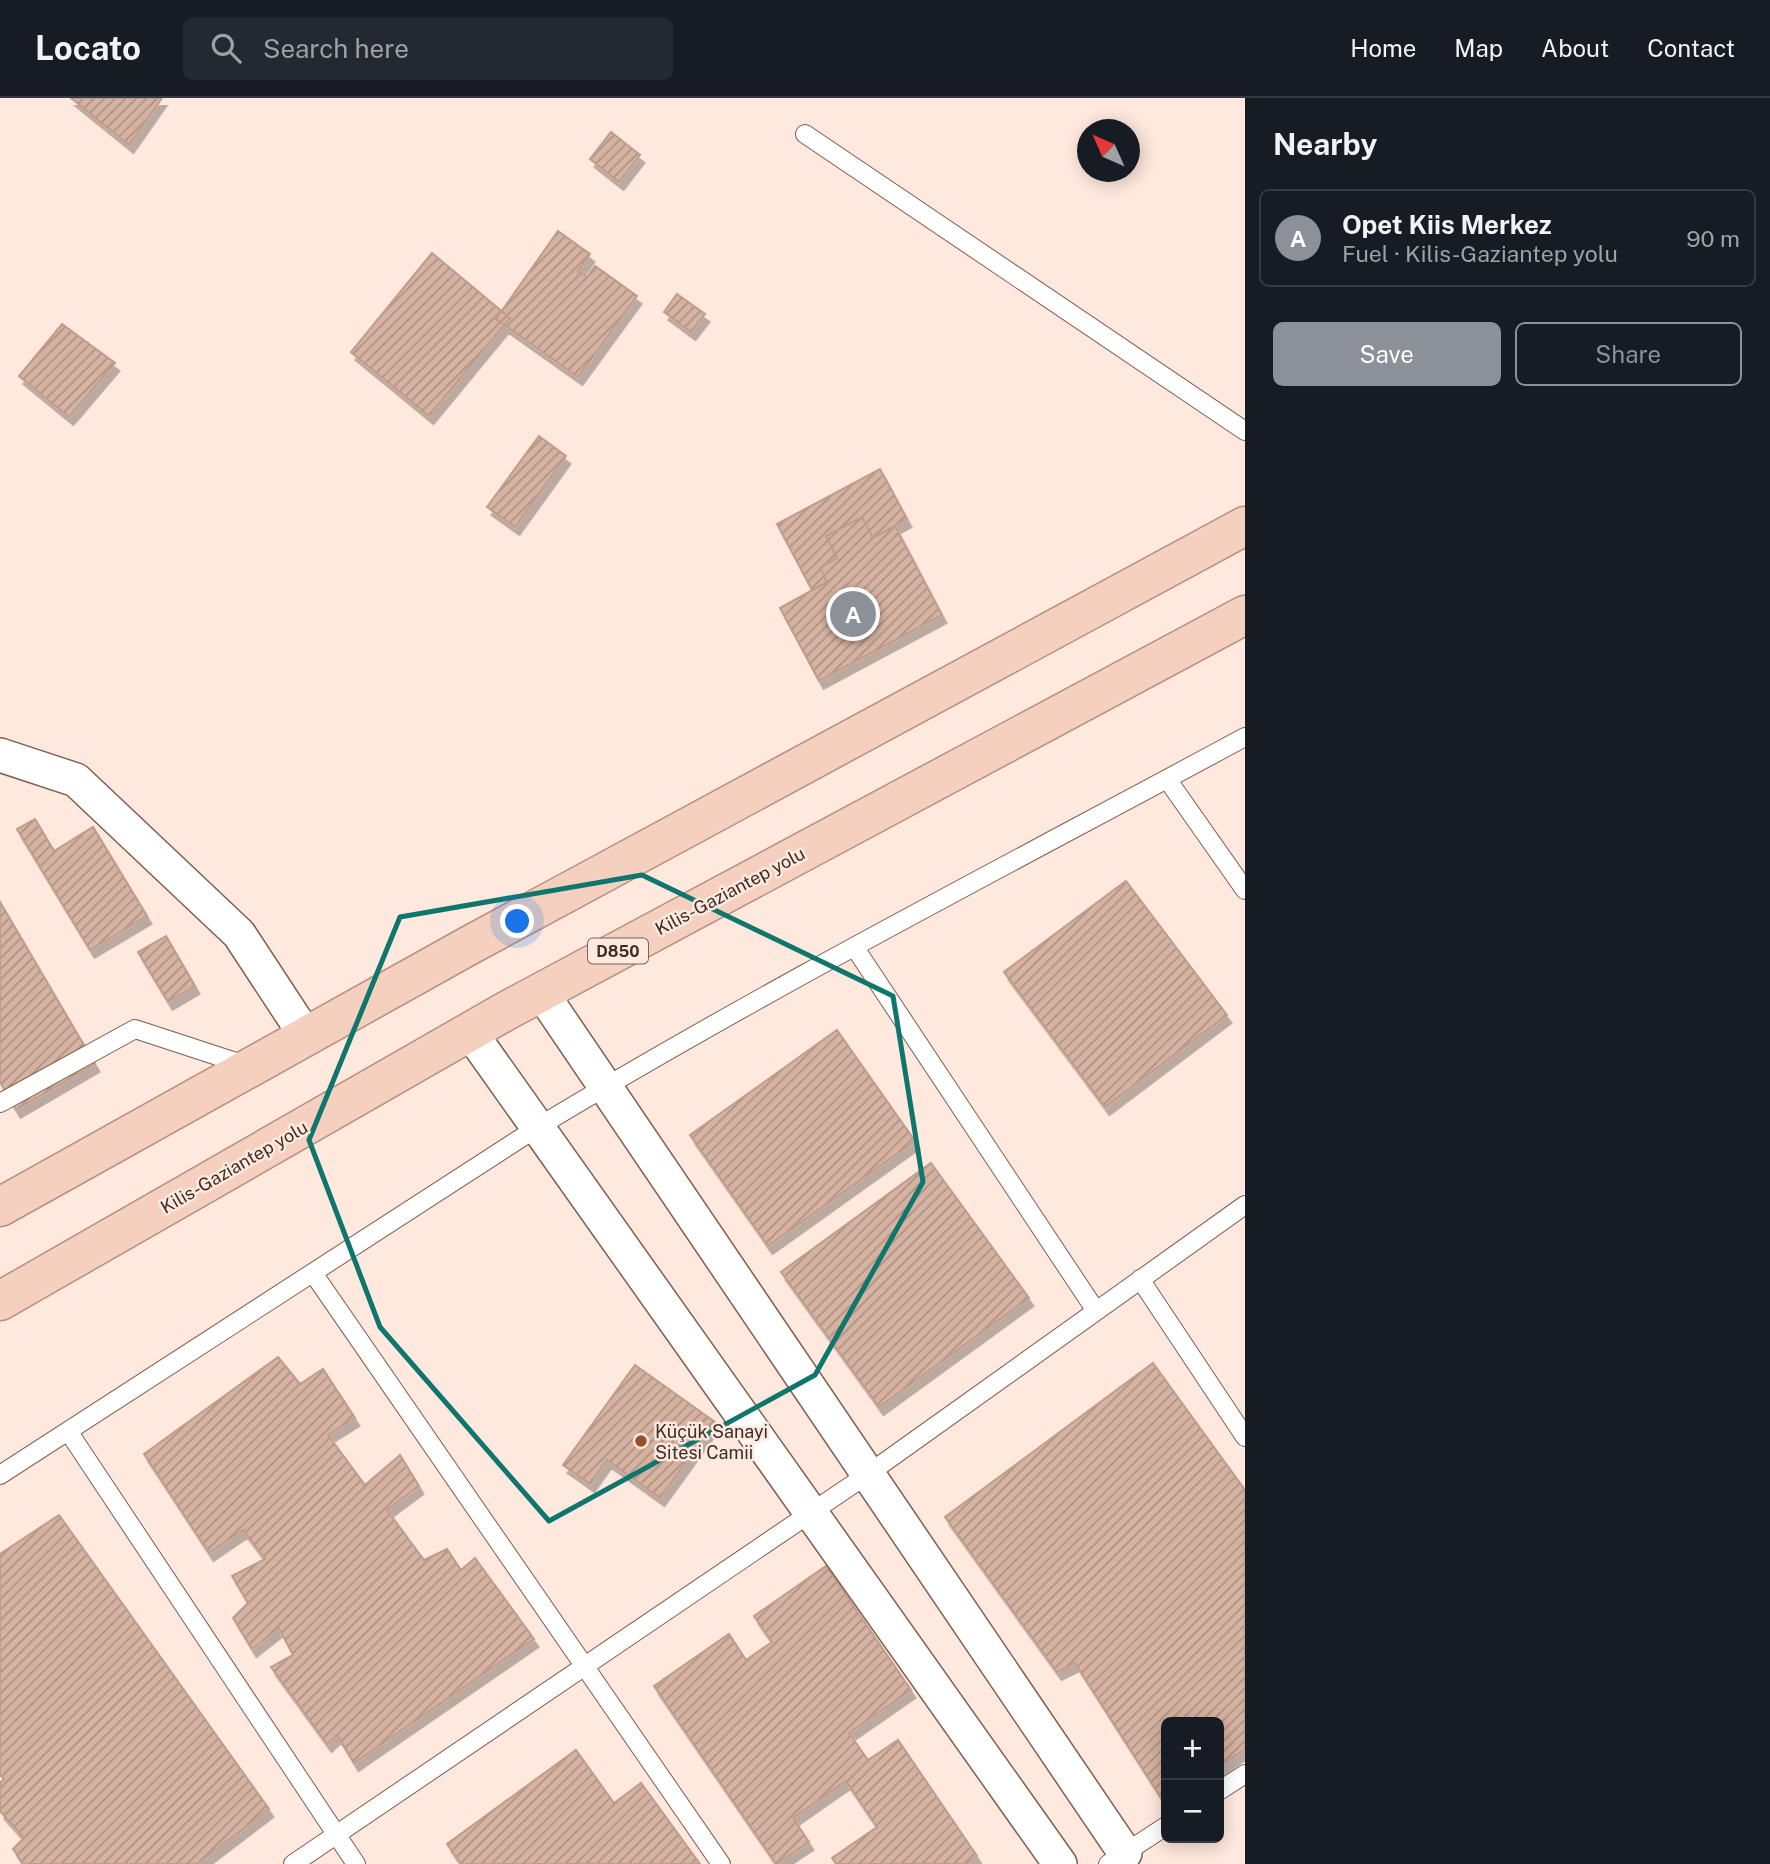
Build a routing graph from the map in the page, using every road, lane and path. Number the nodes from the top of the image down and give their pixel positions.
1 (805, 134) dead end
2 (1245, 431) edge
3 (1245, 526) edge
4 (1245, 615) edge
5 (1245, 737) edge
6 (0, 755) edge
7 (1167, 779) junction
8 (1245, 890) edge
9 (855, 948) junction
10 (541, 992) junction
11 (470, 1032) junction
12 (306, 1036) junction
13 (251, 1067) junction
14 (606, 1086) junction
15 (0, 1103) edge
16 (538, 1127) junction
17 (1245, 1205) edge
18 (0, 1207) edge
19 (313, 1273) junction
20 (1140, 1279) junction
21 (0, 1301) edge
22 (1096, 1311) junction
23 (68, 1431) junction
24 (1245, 1437) edge
25 (868, 1474) junction
26 (0, 1475) edge
27 (811, 1513) junction
28 (584, 1666) junction
29 (1245, 1774) edge
30 (1224, 1788) edge
31 (1161, 1829) edge
32 (337, 1835) junction
33 (1117, 1858) edge
34 (293, 1864) edge
35 (356, 1864) edge
36 (721, 1864) edge
37 (1060, 1864) edge

1 - 2 lane
3 - 12 highway
4 - 10 highway, Kilis-Gaziantep yolu / D850
5 - 7 lane
6 - 12 street
7 - 8 lane
7 - 9 lane
9 - 14 lane
9 - 22 lane
10 - 11 highway, Kilis-Gaziantep yolu / D850
10 - 14 street
11 - 16 street
11 - 21 highway, Kilis-Gaziantep yolu / D850
12 - 13 highway
13 - 15 lane
13 - 18 highway
14 - 16 lane
14 - 25 street
16 - 19 lane
16 - 27 street
17 - 20 lane
19 - 23 lane
19 - 28 lane
20 - 22 lane
20 - 24 lane
22 - 25 lane
23 - 26 lane
23 - 32 lane
25 - 27 lane
25 - 33 street
27 - 28 lane
27 - 37 street
28 - 32 lane
28 - 36 lane
29 - 30 lane
31 - 33 lane
32 - 34 lane
32 - 35 lane

